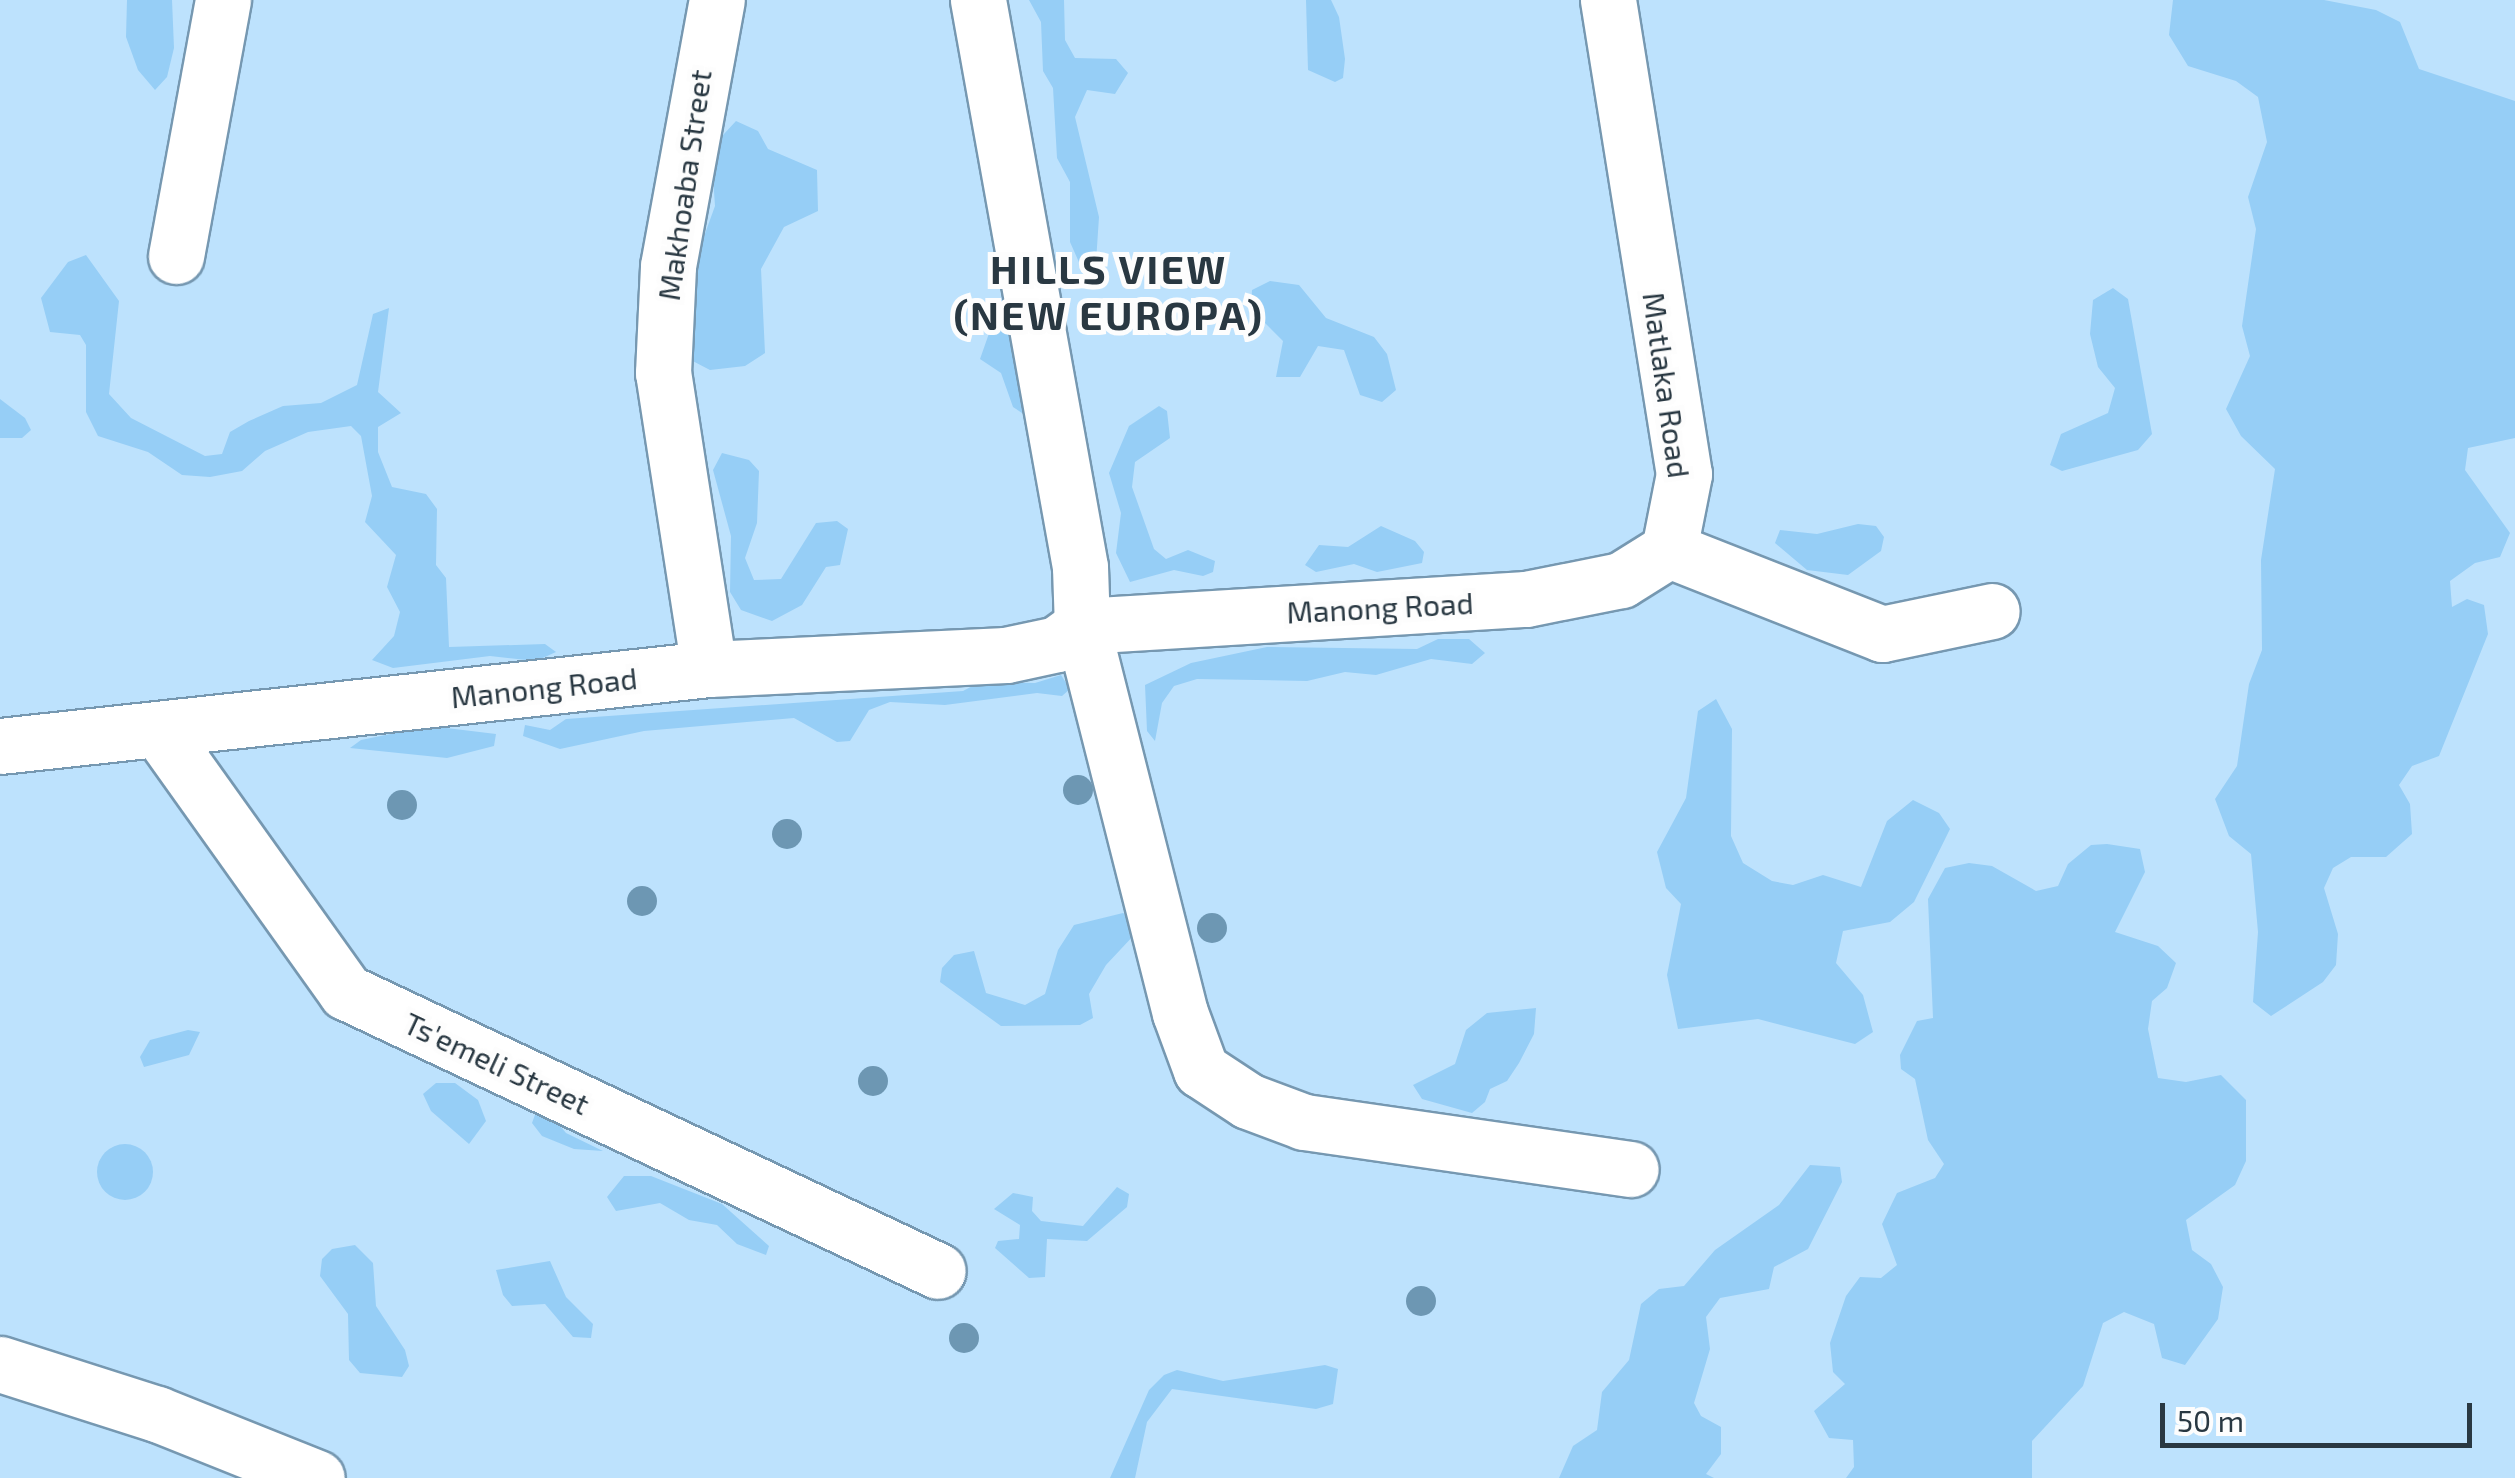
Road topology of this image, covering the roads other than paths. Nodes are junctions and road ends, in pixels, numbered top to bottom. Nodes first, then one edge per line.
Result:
1 (223, 0) edge
2 (717, 0) edge
3 (978, 0) edge
4 (1608, 0) edge
5 (176, 256) dead end
6 (1669, 550) junction
7 (1992, 611) dead end
8 (1082, 626) junction
9 (709, 669) junction
10 (159, 730) junction
11 (0, 746) edge
12 (1631, 1168) dead end
13 (938, 1271) dead end
14 (0, 1364) edge
15 (293, 1474) edge

1 - 5 street
2 - 9 street, Makhoaba Street
3 - 8 street
4 - 6 street, Matlaka Road
6 - 7 street
6 - 8 street, Manong Road
8 - 9 street, Manong Road
8 - 12 street
9 - 10 street, Manong Road
10 - 11 street, Manong Road
10 - 13 street, Ts'emeli Street
14 - 15 street

